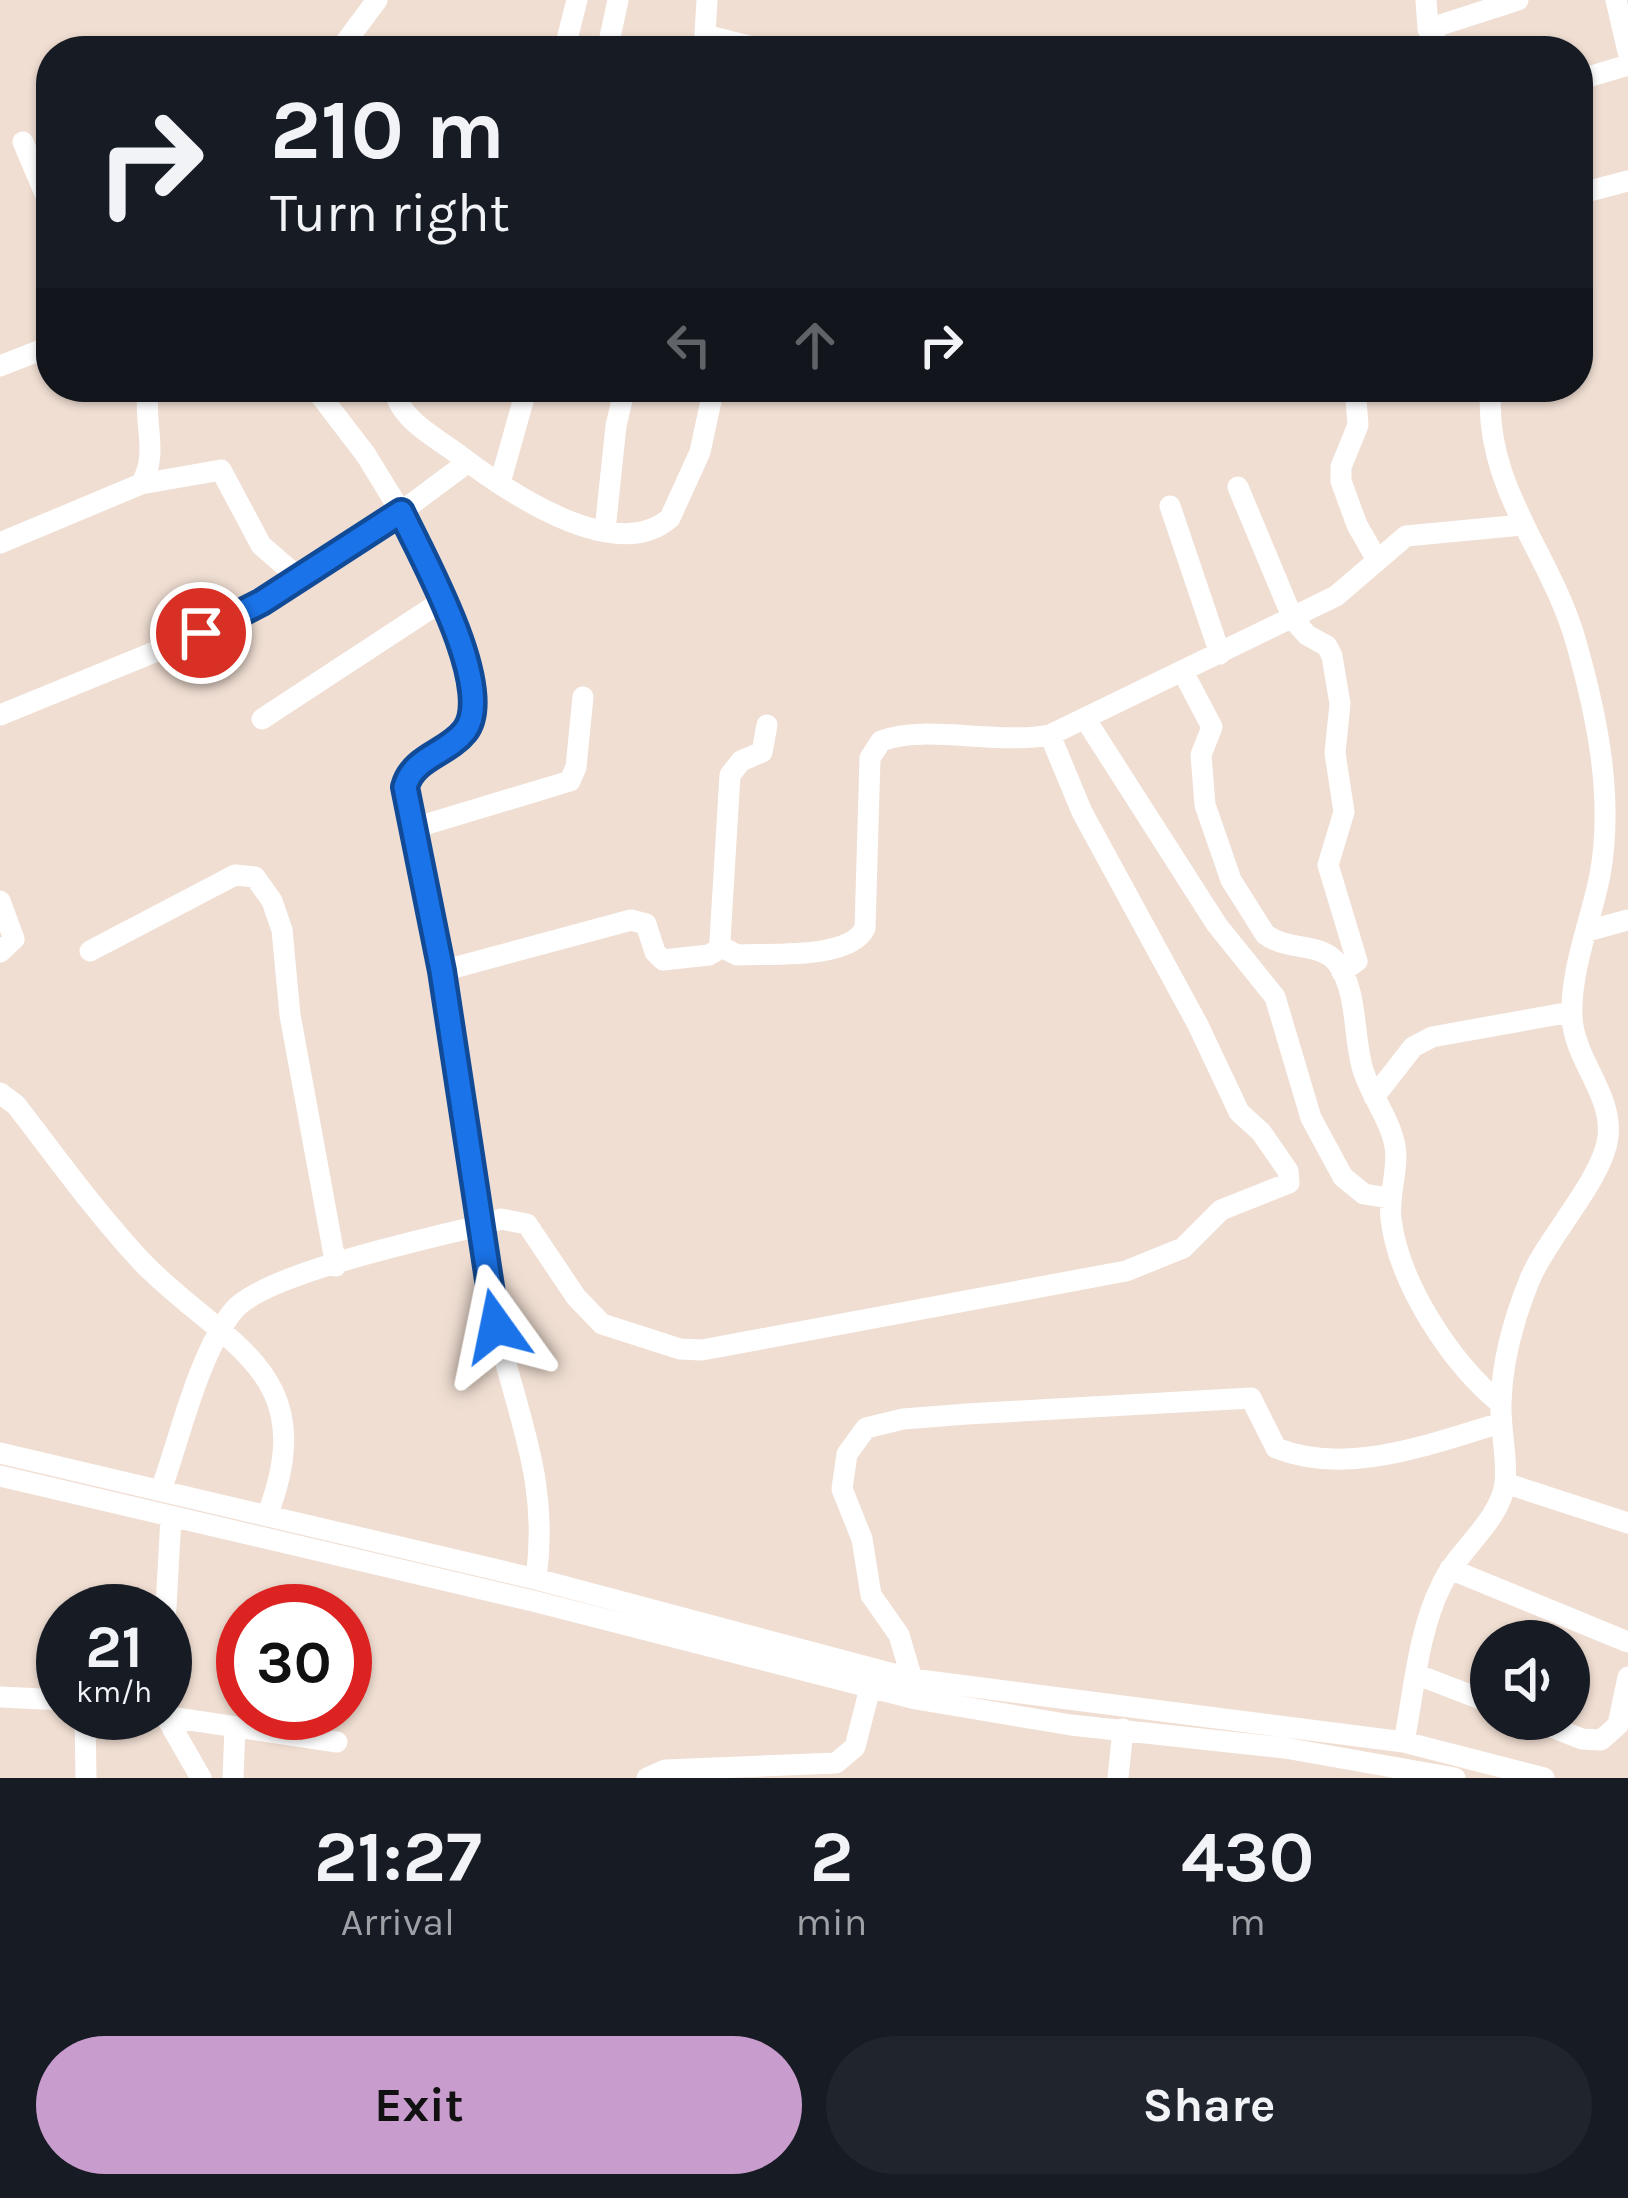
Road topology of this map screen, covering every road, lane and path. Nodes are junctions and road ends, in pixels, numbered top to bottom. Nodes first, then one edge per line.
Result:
1 (377, 0) edge
2 (577, 0) edge
3 (617, 0) edge
4 (707, 0) edge
5 (1426, 0) edge
6 (1518, 0) edge
7 (1616, 0) edge
8 (1428, 29) junction
9 (350, 36) edge
10 (568, 36) edge
11 (610, 36) edge
12 (705, 36) edge
13 (1433, 36) edge
14 (1628, 52) edge
15 (1628, 65) edge
16 (1593, 76) edge
17 (23, 142) dead end
18 (36, 173) edge
19 (1628, 181) edge
20 (1593, 190) edge
21 (36, 352) edge
22 (0, 366) edge
23 (142, 402) edge
24 (324, 402) edge
25 (398, 402) edge
26 (523, 402) edge
27 (622, 402) edge
28 (711, 402) edge
29 (1356, 402) edge
30 (1490, 402) edge
31 (468, 462) junction
32 (141, 484) junction
33 (500, 484) junction
34 (1238, 487) dead end
35 (1170, 506) dead end
36 (401, 512) junction
37 (1522, 525) junction
38 (605, 530) junction
39 (0, 544) edge
40 (1377, 560) junction
41 (300, 578) junction
42 (442, 601) junction
43 (1293, 620) junction
44 (1220, 654) junction
45 (1183, 672) junction
46 (583, 698) dead end
47 (0, 715) edge
48 (262, 719) dead end
49 (1086, 720) junction
50 (766, 725) dead end
51 (1050, 736) junction
52 (1617, 804) edge
53 (415, 828) junction
54 (0, 901) edge
55 (1628, 920) edge
56 (1587, 931) junction
57 (722, 947) junction
58 (90, 951) dead end
59 (0, 952) edge
60 (442, 971) junction
61 (1342, 972) junction
62 (1571, 1012) junction
63 (0, 1093) edge
64 (1374, 1097) junction
65 (1390, 1198) junction
66 (478, 1226) junction
67 (336, 1266) junction
68 (222, 1329) junction
69 (1501, 1414) junction
70 (0, 1454) edge
71 (0, 1476) edge
72 (1505, 1484) junction
73 (160, 1490) junction
74 (267, 1516) junction
75 (171, 1517) junction
76 (1628, 1523) edge
77 (1450, 1569) junction
78 (536, 1579) junction
79 (167, 1584) edge
80 (1628, 1642) edge
81 (1418, 1675) junction
82 (1628, 1677) edge
83 (912, 1679) junction
84 (870, 1688) junction
85 (1470, 1695) edge
86 (0, 1697) edge
87 (36, 1699) edge
88 (1123, 1729) junction
89 (1590, 1739) edge
90 (85, 1740) edge
91 (174, 1740) edge
92 (234, 1740) edge
93 (323, 1740) edge
94 (337, 1742) dead end
95 (1404, 1742) junction
96 (86, 1778) edge
97 (201, 1778) edge
98 (233, 1778) edge
99 (646, 1778) edge
100 (1118, 1778) edge
101 (1455, 1778) edge
102 (1544, 1778) edge

1 - 9 street
2 - 10 street
3 - 11 street
4 - 12 street
5 - 8 street
6 - 8 street
7 - 14 street
8 - 13 street
15 - 16 street
17 - 18 street
19 - 20 street
21 - 22 street
23 - 32 street
24 - 36 street
25 - 31 street
26 - 33 street
27 - 38 street
28 - 38 street
29 - 40 street
30 - 37 street
31 - 33 street
31 - 36 street
32 - 39 street
32 - 41 street
33 - 38 street
34 - 43 street
35 - 44 street
36 - 41 street
36 - 42 street
37 - 40 street
37 - 52 street
40 - 43 street
41 - 47 street
42 - 48 street
42 - 53 street
43 - 44 street
43 - 61 street
44 - 45 street
45 - 49 street
45 - 61 street
46 - 53 street
49 - 51 street
49 - 65 street
50 - 57 street
51 - 57 street
51 - 66 street
52 - 56 street
53 - 60 street
54 - 59 street
55 - 56 street
56 - 62 street
57 - 60 street
58 - 67 street
60 - 66 street
61 - 64 street
62 - 64 street
62 - 69 street
63 - 68 street
64 - 65 street
65 - 69 street
66 - 67 street
66 - 78 street
67 - 68 street
68 - 73 street
68 - 74 street
69 - 72 street
69 - 83 street
70 - 73 street
71 - 75 street
72 - 76 street
72 - 77 street
73 - 74 street
74 - 78 street
75 - 79 street
75 - 84 street
77 - 80 street
77 - 81 street
78 - 83 street
81 - 85 street
81 - 95 street
82 - 89 street
83 - 95 street
84 - 88 street
84 - 99 street
86 - 87 street
88 - 100 street
88 - 101 street
90 - 96 street
91 - 97 street
92 - 98 street
93 - 94 street
95 - 102 street

